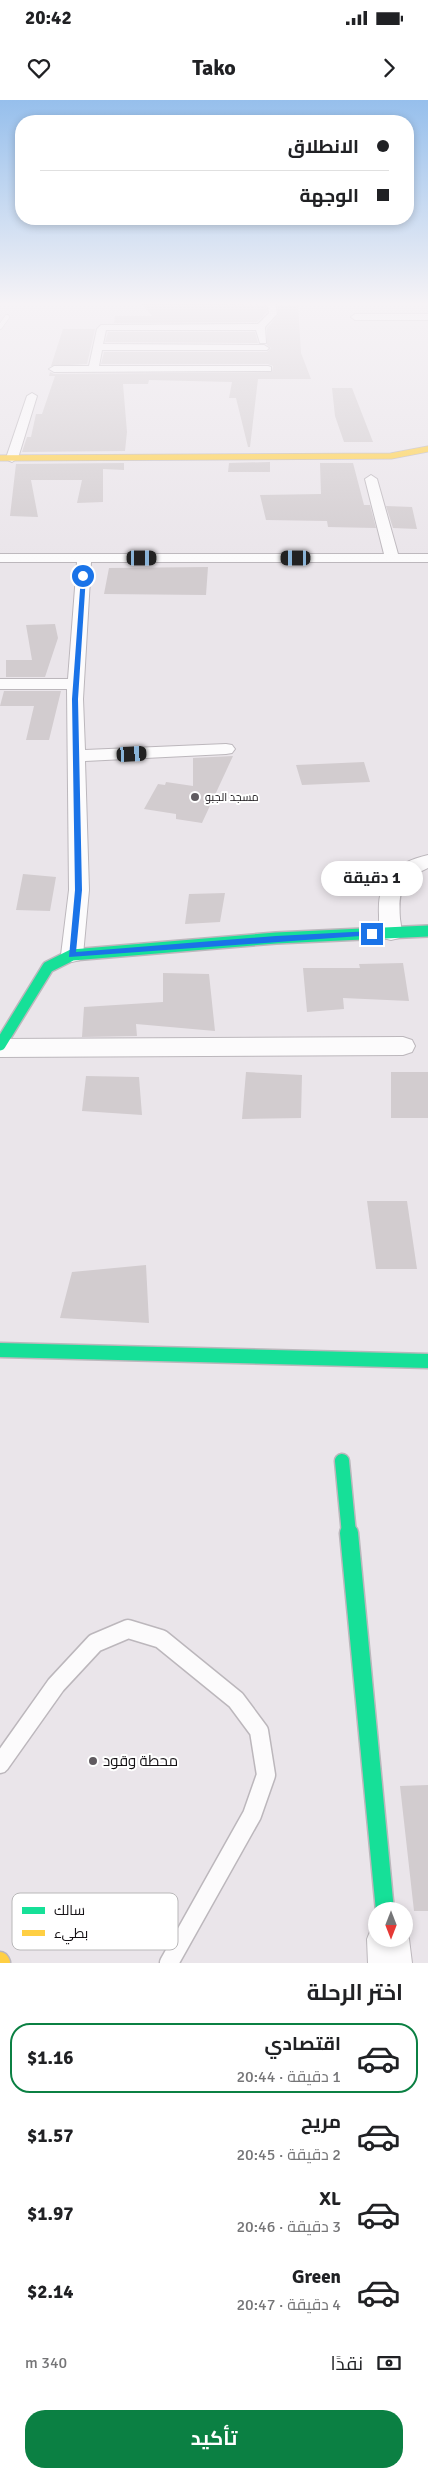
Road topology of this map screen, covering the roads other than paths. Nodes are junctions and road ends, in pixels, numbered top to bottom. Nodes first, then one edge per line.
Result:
1 (32, 396) dead end
2 (428, 449) edge
3 (6, 458) edge
4 (371, 479) dead end
5 (0, 558) edge
6 (84, 558) junction
7 (392, 558) junction
8 (428, 558) edge
9 (0, 684) edge
10 (76, 684) junction
11 (226, 749) dead end
12 (76, 756) junction
13 (428, 860) edge
14 (428, 931) edge
15 (391, 933) junction
16 (72, 955) junction
17 (0, 1046) edge
18 (403, 1046) dead end
19 (0, 1350) edge
20 (428, 1361) edge
21 (342, 1461) dead end
22 (0, 1764) edge
23 (384, 1902) edge
24 (178, 1947) edge
25 (389, 1948) edge
26 (176, 1950) edge
27 (169, 1963) edge
28 (390, 1963) edge

1 - 3 street
2 - 3 street
4 - 7 street
5 - 6 street
6 - 7 street
6 - 10 street
7 - 8 street
9 - 10 street
10 - 12 street
11 - 12 street
12 - 16 street
13 - 15 street
14 - 15 street
15 - 16 street
16 - 17 street
17 - 18 street
19 - 20 street
21 - 23 street
22 - 24 lane
25 - 28 street
26 - 27 lane

